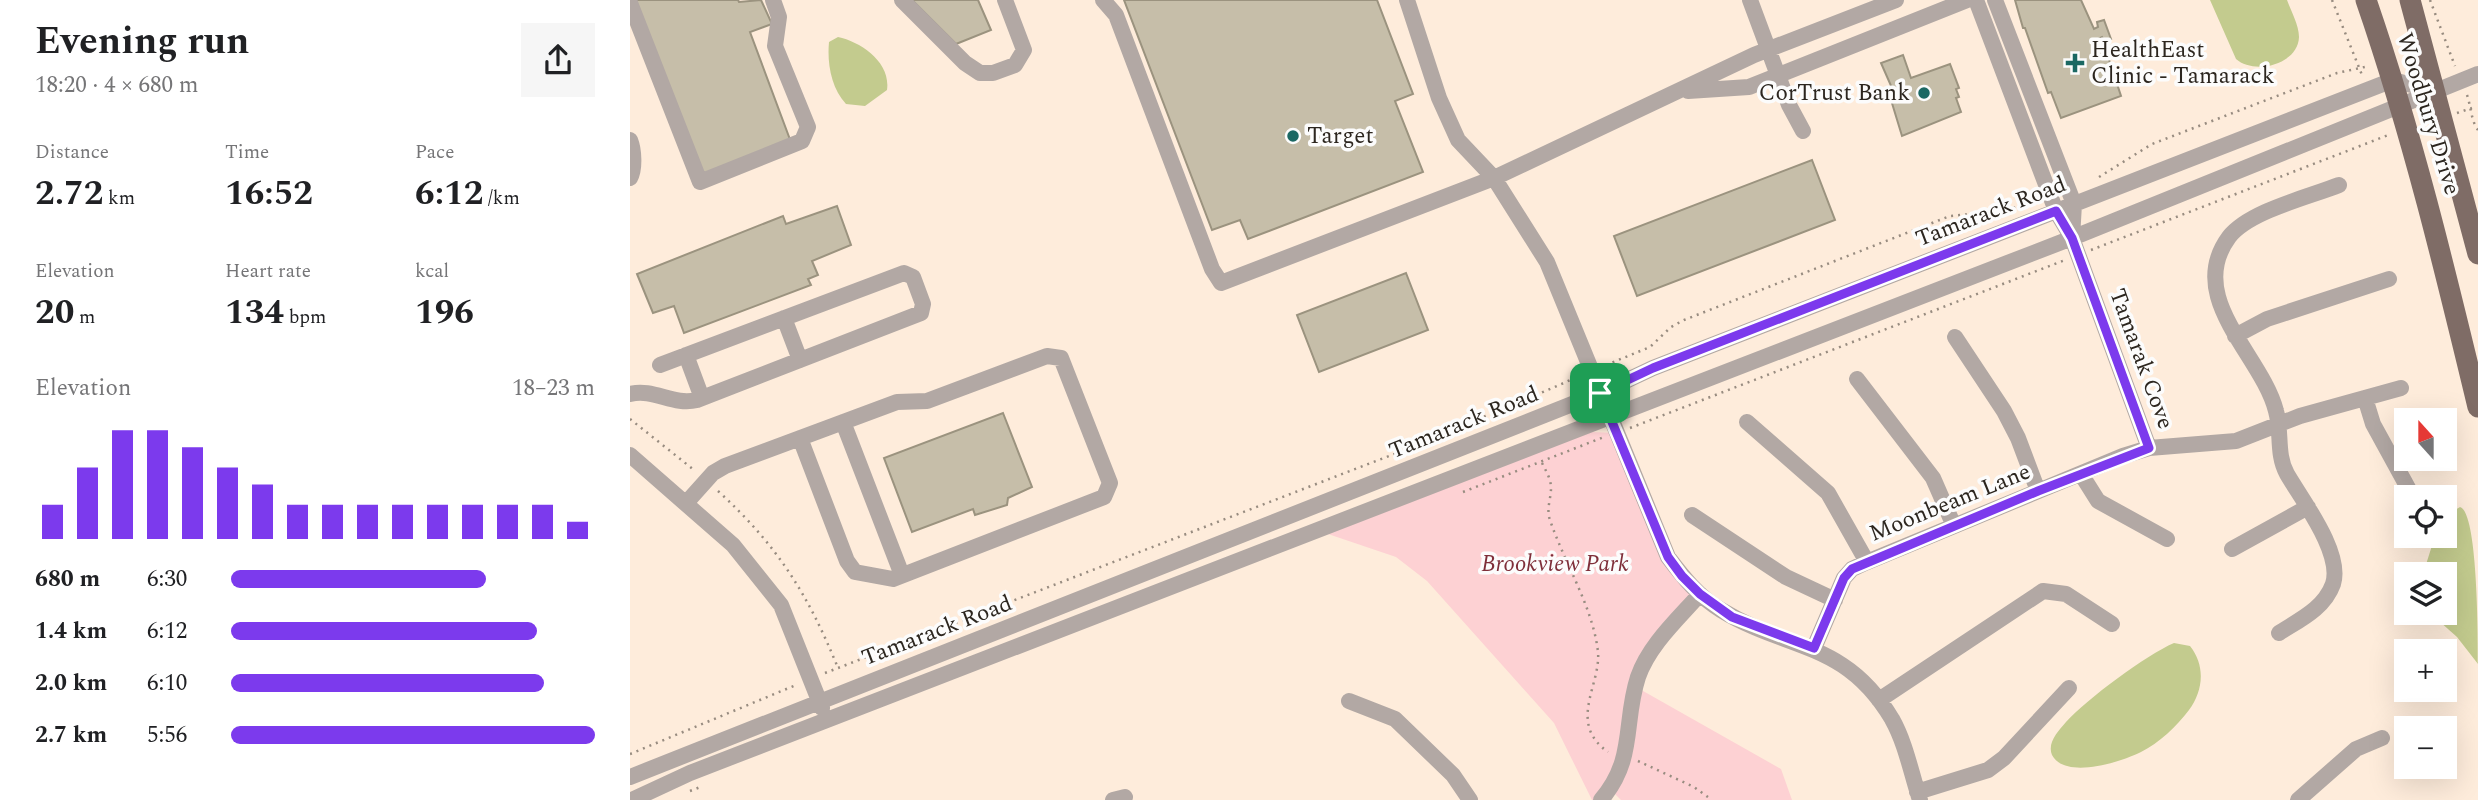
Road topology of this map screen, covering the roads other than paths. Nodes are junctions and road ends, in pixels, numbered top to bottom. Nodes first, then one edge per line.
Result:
1 (773, 0) edge
2 (902, 0) edge
3 (1005, 0) edge
4 (1103, 0) edge
5 (1407, 0) edge
6 (1750, 0) edge
7 (1896, 0) edge
8 (1967, 0) edge
9 (1976, 0) edge
10 (1995, 0) edge
11 (2366, 0) edge
12 (2410, 0) edge
13 (630, 4) edge
14 (1768, 49) junction
15 (2478, 74) edge
16 (1778, 75) junction
17 (2393, 80) junction
18 (2434, 91) junction
19 (1682, 92) junction
20 (2402, 107) junction
21 (1803, 131) dead end
22 (630, 140) edge
23 (630, 178) edge
24 (1494, 178) junction
25 (2339, 185) dead end
26 (2074, 204) junction
27 (2056, 211) junction
28 (2072, 238) junction
29 (2478, 254) edge
30 (2389, 279) dead end
31 (784, 318) junction
32 (2235, 336) junction
33 (1955, 337) dead end
34 (686, 355) junction
35 (800, 360) junction
36 (660, 365) dead end
37 (1857, 379) dead end
38 (2401, 388) dead end
39 (1600, 393) junction
40 (630, 394) edge
41 (702, 398) junction
42 (2365, 398) junction
43 (2478, 407) edge
44 (1609, 416) junction
45 (843, 422) junction
46 (1747, 422) dead end
47 (2278, 427) junction
48 (800, 438) junction
49 (2149, 448) junction
50 (630, 455) edge
51 (2081, 474) junction
52 (2406, 485) edge
53 (2038, 491) junction
54 (687, 502) junction
55 (2308, 506) junction
56 (1692, 515) dead end
57 (1954, 526) junction
58 (2166, 539) dead end
59 (2232, 549) dead end
60 (1867, 562) junction
61 (902, 575) junction
62 (1700, 594) junction
63 (1835, 600) junction
64 (2112, 624) dead end
65 (2279, 633) dead end
66 (1814, 648) junction
67 (2068, 688) dead end
68 (1879, 700) junction
69 (820, 701) junction
70 (1349, 702) dead end
71 (827, 720) junction
72 (2382, 738) dead end
73 (630, 777) edge
74 (1919, 796) edge
75 (632, 800) edge
76 (1470, 800) edge
77 (1601, 800) edge
78 (2298, 800) edge

1 - 13 street
2 - 3 street
4 - 24 street
5 - 24 street
6 - 14 street
7 - 14 street
8 - 16 street
9 - 27 street
10 - 26 street
11 - 17 main road, Woodbury Drive
12 - 18 main road, Woodbury Drive
14 - 16 street
14 - 19 street
15 - 18 street, Tamarack Road
16 - 19 street
16 - 21 street
17 - 18 street
17 - 20 main road, Woodbury Drive
17 - 26 street, Tamarack Road
18 - 20 street, Tamarack Road
18 - 29 main road, Woodbury Drive
19 - 24 street
20 - 28 street, Tamarack Road
20 - 43 main road, Woodbury Drive
22 - 23 street
24 - 39 street
25 - 32 street
26 - 27 street, Tamarack Road
26 - 28 street
27 - 28 street
27 - 39 street, Tamarack Road
28 - 44 street, Tamarack Road
28 - 49 street, Tamarak Cove
30 - 32 street
31 - 34 street
31 - 35 street
31 - 35 street
32 - 47 street
33 - 53 street
34 - 36 street
34 - 41 street
35 - 41 street
37 - 57 street
38 - 42 street, Tamarak Cove
39 - 44 street
39 - 69 street, Tamarack Road
40 - 41 street
42 - 47 street, Tamarak Cove
42 - 52 street
44 - 62 street
44 - 71 street, Tamarack Road
45 - 48 street
45 - 61 street
45 - 61 street
46 - 60 street
47 - 49 street, Tamarak Cove
47 - 55 street
48 - 54 street
48 - 61 street
49 - 51 street, Moonbeam Lane
50 - 54 street
51 - 53 street, Moonbeam Lane
51 - 58 street
53 - 57 street, Moonbeam Lane
54 - 69 street
55 - 59 street
55 - 65 street
56 - 63 street
57 - 60 street, Moonbeam Lane
60 - 63 street, Moonbeam Lane
62 - 66 street
62 - 77 street
63 - 66 street, Moonbeam Lane
64 - 68 street
66 - 68 street
67 - 74 street
68 - 74 street
69 - 71 street
69 - 73 street, Tamarack Road
70 - 76 street
71 - 75 street, Tamarack Road
72 - 78 street

